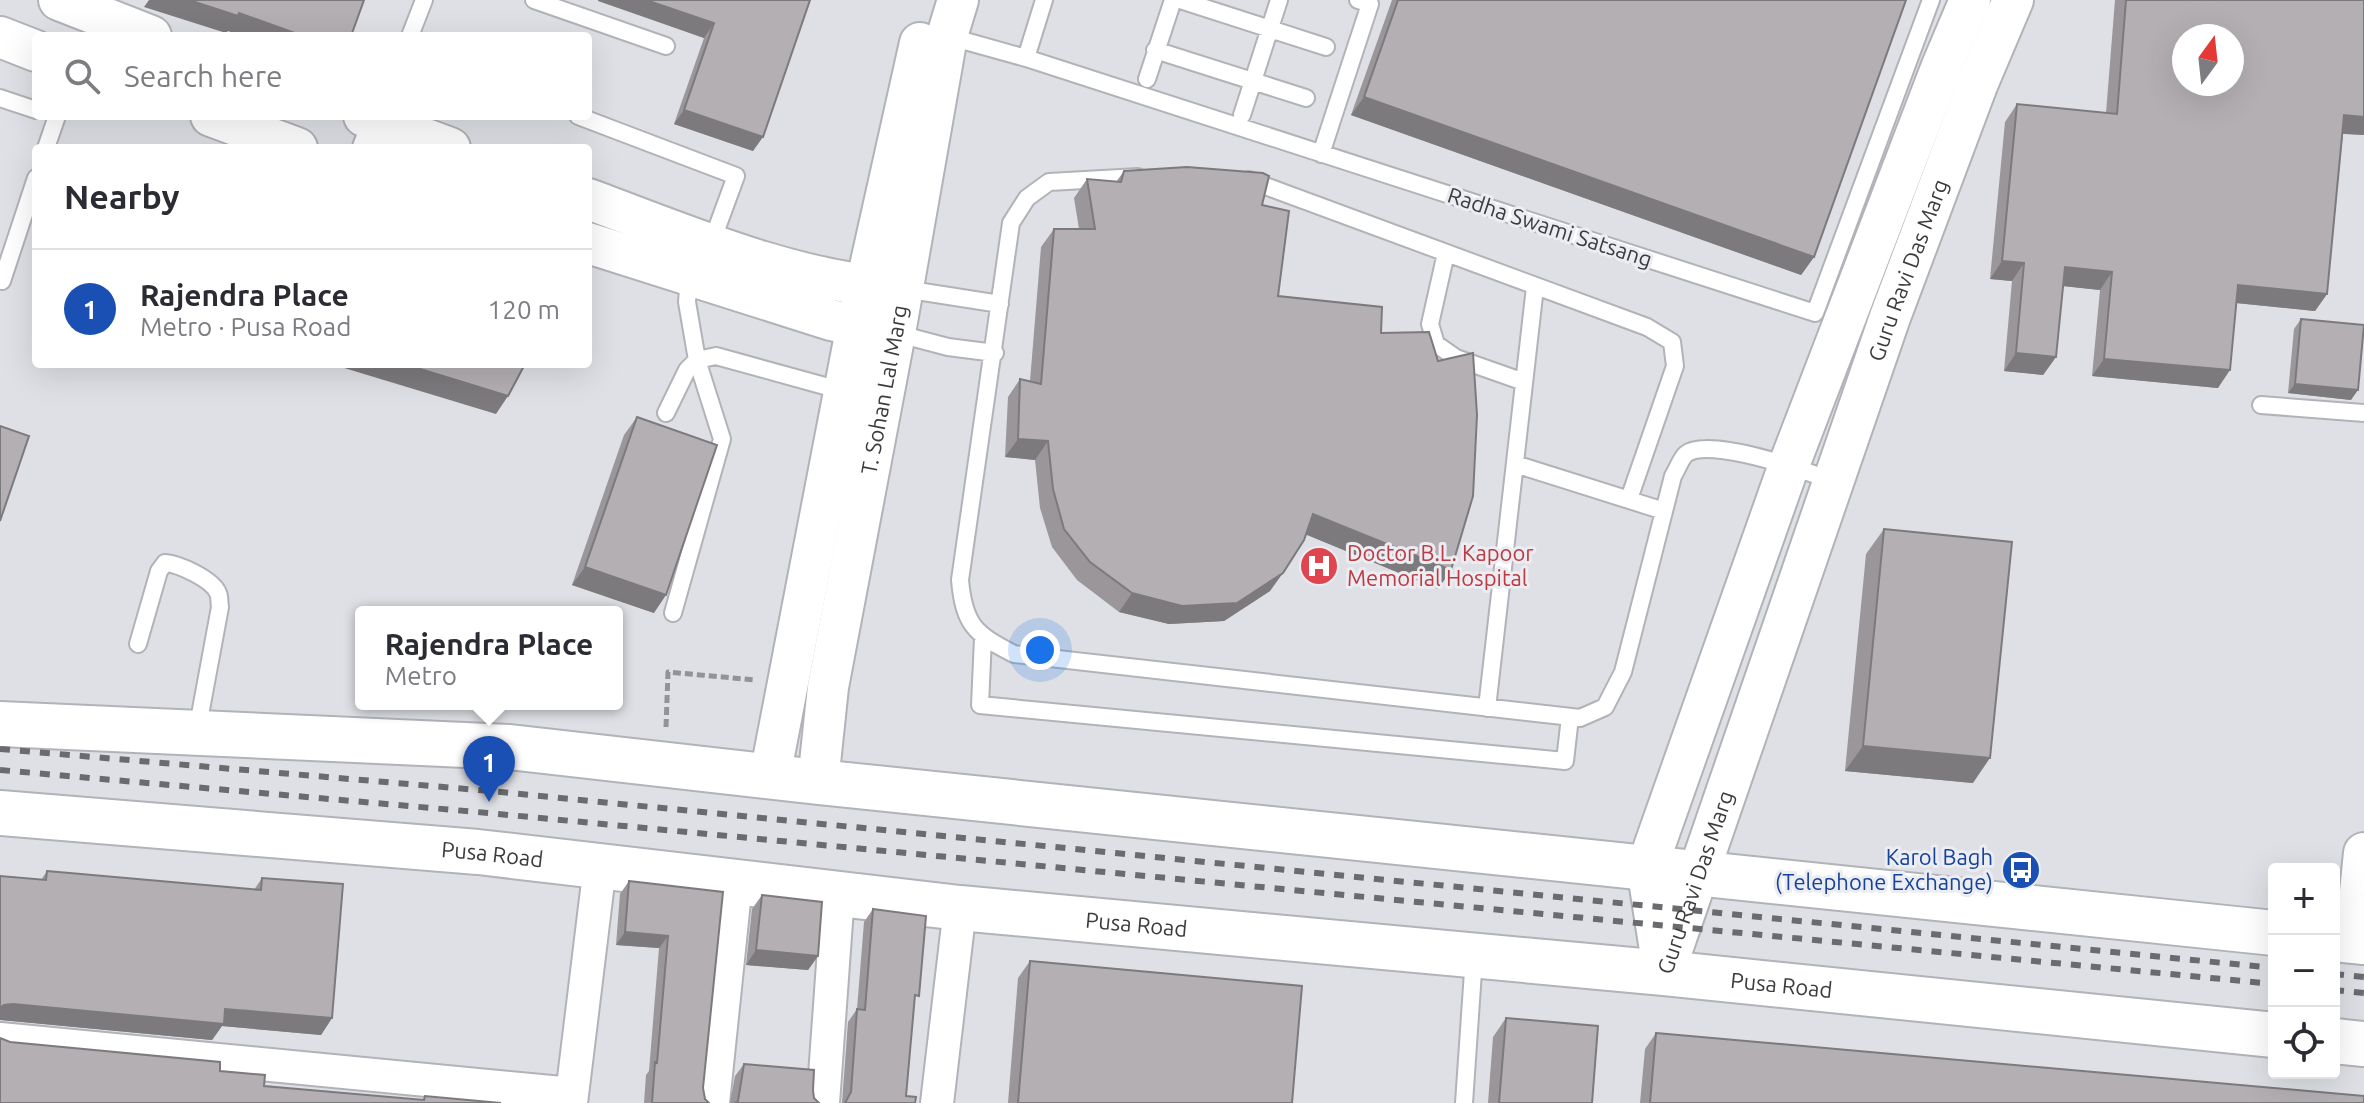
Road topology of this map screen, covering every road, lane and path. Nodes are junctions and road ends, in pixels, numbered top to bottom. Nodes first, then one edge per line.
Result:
1 (59, 0) edge
2 (424, 0) edge
3 (534, 0) edge
4 (930, 0) edge
5 (1044, 0) edge
6 (1173, 0) edge
7 (1180, 0) edge
8 (1279, 0) edge
9 (1931, 0) edge
10 (1970, 0) edge
11 (2013, 0) edge
12 (1366, 1) edge
13 (952, 18) edge
14 (1270, 28) junction
15 (141, 32) edge
16 (412, 32) edge
17 (0, 37) edge
18 (666, 46) dead end
19 (1326, 47) dead end
20 (32, 49) edge
21 (1155, 50) junction
22 (1026, 58) junction
23 (1147, 79) dead end
24 (1253, 80) junction
25 (0, 98) edge
26 (1306, 98) dead end
27 (32, 109) edge
28 (1242, 115) dead end
29 (55, 120) edge
30 (222, 120) edge
31 (589, 120) edge
32 (373, 125) edge
33 (47, 144) edge
34 (286, 144) edge
35 (437, 144) edge
36 (1321, 154) junction
37 (1155, 176) edge
38 (1227, 177) edge
39 (32, 190) edge
40 (592, 201) edge
41 (592, 244) edge
42 (1446, 253) junction
43 (700, 260) junction
44 (2, 281) dead end
45 (884, 287) junction
46 (1535, 287) junction
47 (1000, 304) junction
48 (1860, 307) junction
49 (876, 329) junction
50 (995, 353) junction
51 (697, 360) junction
52 (1524, 382) junction
53 (845, 391) junction
54 (2261, 405) dead end
55 (666, 413) dead end
56 (2364, 413) edge
57 (1515, 464) junction
58 (1789, 465) junction
59 (1833, 481) junction
60 (1629, 499) junction
61 (1664, 511) junction
62 (673, 613) edge
63 (983, 638) junction
64 (138, 644) dead end
65 (788, 683) junction
66 (1487, 708) junction
67 (1570, 717) junction
68 (0, 724) edge
69 (197, 733) junction
70 (664, 764) junction
71 (770, 776) junction
72 (818, 782) junction
73 (0, 813) edge
74 (1714, 826) junction
75 (2364, 853) edge
76 (600, 866) junction
77 (1647, 867) junction
78 (1698, 872) junction
79 (1750, 878) junction
80 (736, 882) junction
81 (838, 894) junction
82 (960, 908) junction
83 (2268, 932) edge
84 (2351, 941) edge
85 (1475, 956) junction
86 (1664, 973) junction
87 (2268, 1034) edge
88 (0, 1039) edge
89 (2340, 1042) edge
90 (2364, 1044) edge
91 (571, 1098) edge
92 (713, 1103) edge
93 (823, 1103) edge
94 (937, 1103) edge
95 (1464, 1103) edge

1 - 15 street
2 - 16 lane
3 - 18 lane
4 - 45 street, T. Sohan Lal Marg
5 - 22 lane
6 - 21 lane
7 - 14 lane
8 - 14 lane
9 - 48 lane
10 - 48 street, Guru Ravi Das Marg
11 - 48 street, Guru Ravi Das Marg
12 - 36 lane
13 - 22 lane, Radha Swami Satsang
13 - 45 street, T. Sohan Lal Marg
14 - 19 lane
14 - 24 lane
17 - 20 street
21 - 23 lane
21 - 24 lane
22 - 36 lane, Radha Swami Satsang
24 - 26 lane
24 - 28 lane
25 - 27 lane
29 - 33 lane
30 - 34 street
31 - 43 lane
32 - 35 street
36 - 48 lane, Radha Swami Satsang
37 - 47 lane
38 - 42 lane
39 - 44 lane
40 - 43 street
41 - 43 street
42 - 46 lane
42 - 52 lane
43 - 45 street
43 - 49 street
43 - 51 lane
45 - 47 lane
45 - 49 street, T. Sohan Lal Marg
46 - 52 lane
46 - 60 lane
47 - 50 lane
48 - 58 street, Guru Ravi Das Marg
48 - 59 street, Guru Ravi Das Marg
49 - 50 lane
49 - 53 street, T. Sohan Lal Marg
49 - 72 street, T. Sohan Lal Marg
50 - 63 lane
51 - 53 lane
51 - 55 lane
51 - 62 lane
52 - 57 lane
53 - 65 street, T. Sohan Lal Marg
54 - 56 lane
57 - 60 lane
57 - 66 lane
58 - 59 lane
58 - 61 lane
58 - 77 street, Guru Ravi Das Marg
59 - 74 street, Guru Ravi Das Marg
60 - 61 lane
61 - 67 lane
63 - 66 lane
63 - 67 lane
64 - 69 lane
65 - 70 path
65 - 71 street, T. Sohan Lal Marg
66 - 67 lane
68 - 69 main road
69 - 70 main road
70 - 71 main road
71 - 72 main road
72 - 77 main road
73 - 76 main road, Pusa Road
74 - 78 street, Guru Ravi Das Marg
74 - 79 street
75 - 84 street
76 - 80 main road, Pusa Road
76 - 91 street
77 - 78 main road
77 - 86 street, Guru Ravi Das Marg
78 - 79 main road
78 - 86 street, Guru Ravi Das Marg
79 - 83 main road
80 - 81 main road, Pusa Road
80 - 92 street
81 - 82 main road, Pusa Road
81 - 93 street
82 - 85 main road, Pusa Road
82 - 94 street
85 - 86 main road, Pusa Road
85 - 95 lane
86 - 87 main road, Pusa Road
88 - 91 street
89 - 90 main road

